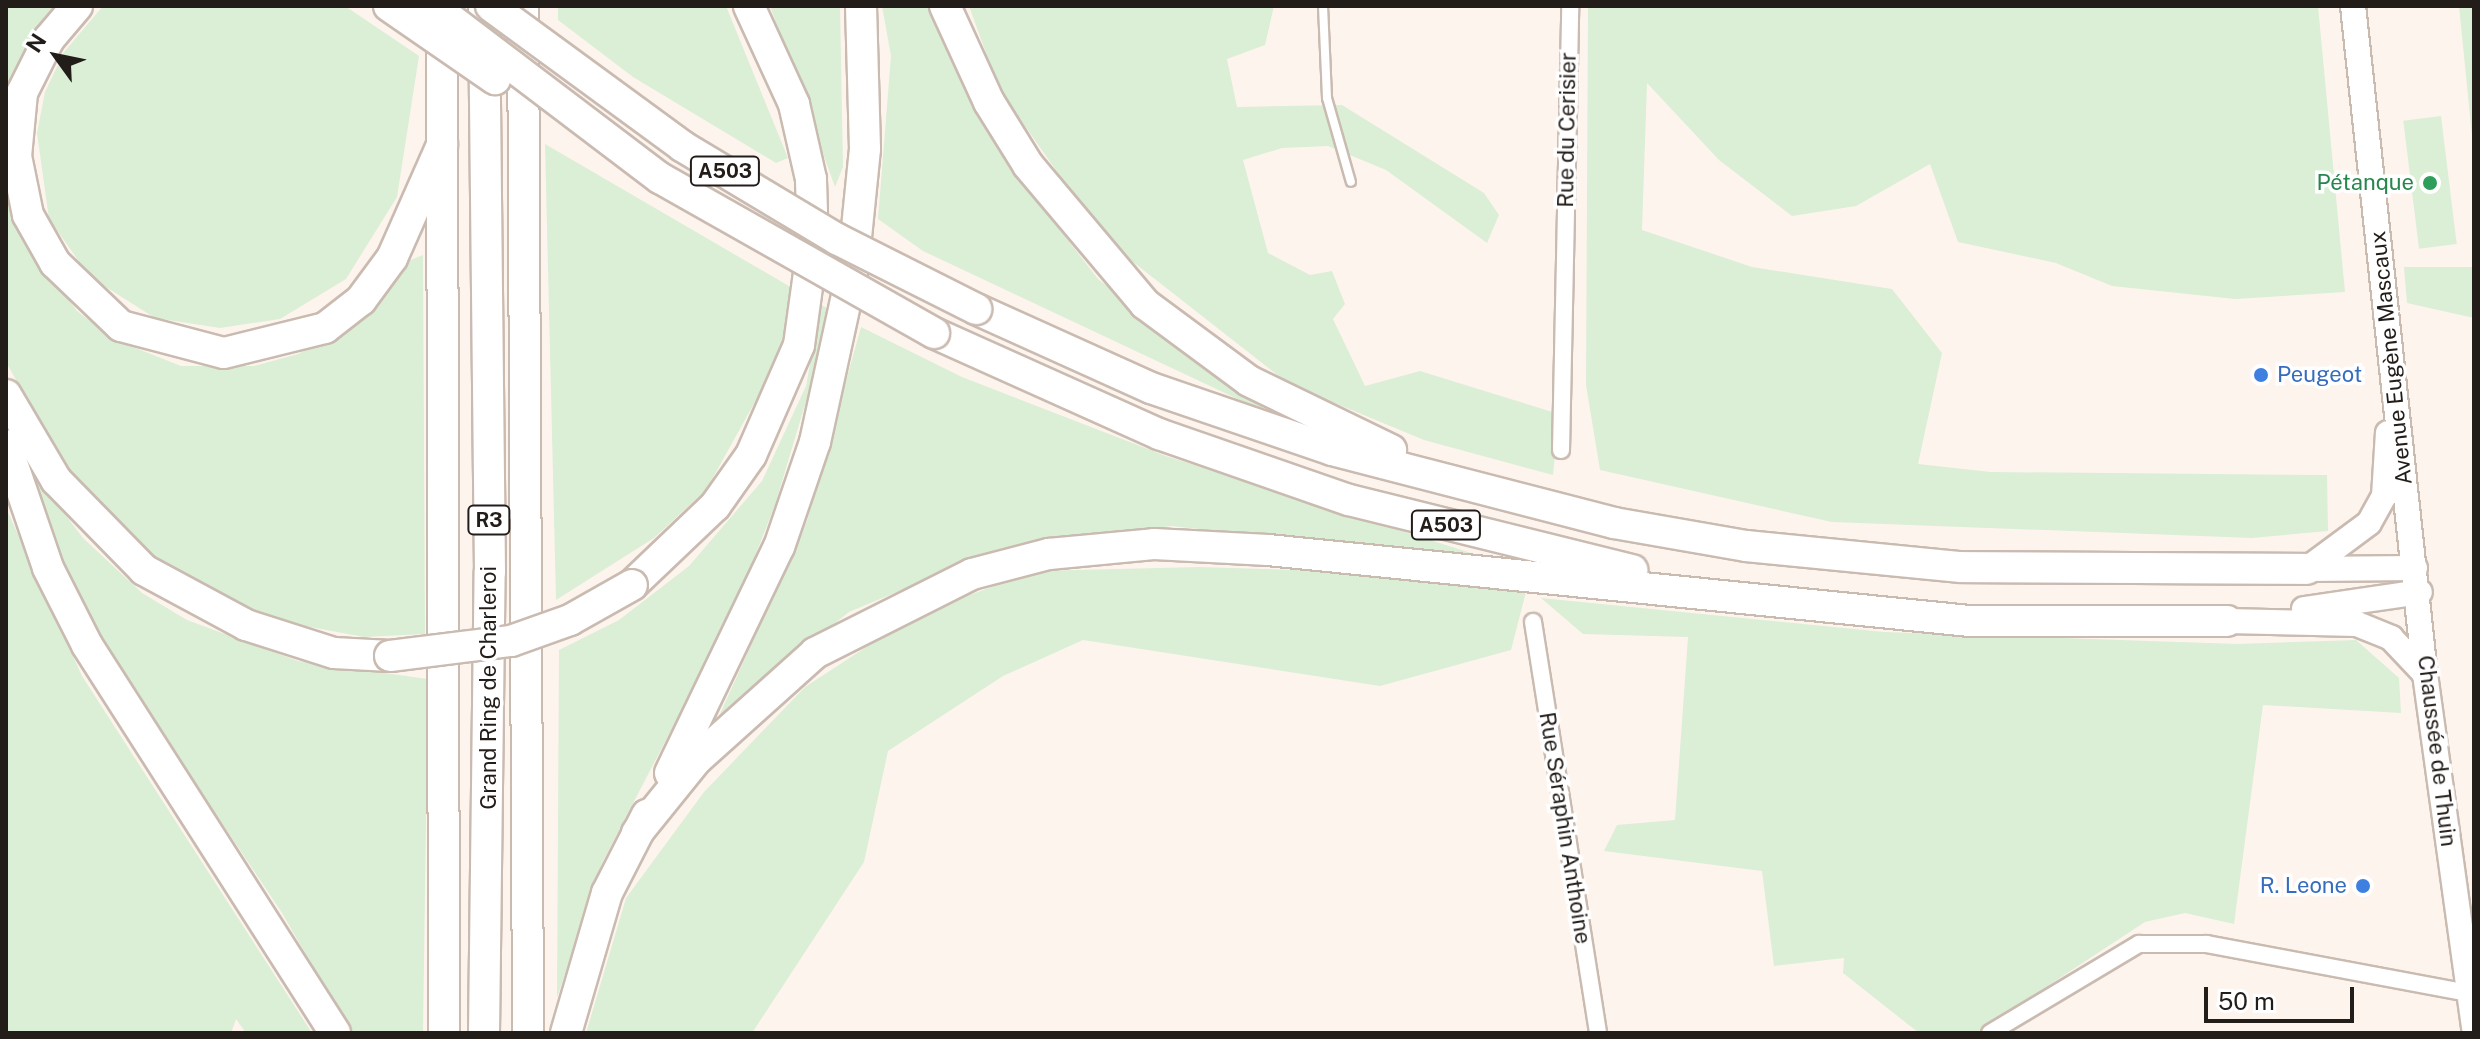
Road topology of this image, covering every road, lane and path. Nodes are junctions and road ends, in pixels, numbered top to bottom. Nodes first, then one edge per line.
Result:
1 (77, 6) edge
2 (389, 6) edge
3 (433, 6) edge
4 (442, 6) edge
5 (484, 6) edge
6 (491, 6) edge
7 (523, 6) edge
8 (749, 6) edge
9 (861, 6) edge
10 (945, 6) edge
11 (1323, 6) edge
12 (1570, 6) edge
13 (2353, 6) edge
14 (548, 98) junction
15 (445, 140) junction
16 (1351, 182) dead end
17 (2392, 371) junction
18 (6, 395) edge
19 (6, 445) edge
20 (1561, 450) dead end
21 (1425, 475) junction
22 (2415, 568) junction
23 (2307, 569) junction
24 (2420, 592) junction
25 (1739, 596) junction
26 (2227, 621) junction
27 (1533, 622) dead end
28 (2425, 674) junction
29 (637, 833) junction
30 (2470, 993) junction
31 (2474, 1029) edge
32 (335, 1033) edge
33 (444, 1033) edge
34 (484, 1033) edge
35 (528, 1033) edge
36 (566, 1033) edge
37 (1598, 1033) edge
38 (1990, 1033) edge

1 - 15 highway
2 - 14 highway, bridge
3 - 14 highway, A503, bridge
4 - 15 highway
5 - 34 highway, Grand Ring de Charleroi / R3
6 - 21 highway, A503, bridge
7 - 35 highway, Grand Ring de Charleroi / R3
8 - 18 highway, bridge
9 - 29 highway
10 - 21 highway
11 - 16 lane
12 - 20 street, Rue du Cerisier
13 - 17 main road, Avenue Eugène Mascaux
14 - 25 highway, A503, bridge
15 - 33 highway
17 - 22 main road, Avenue Eugène Mascaux
17 - 23 main road
19 - 32 highway
21 - 23 highway, A503
22 - 23 main road, A503
22 - 24 main road, Chaussée de Thuin
24 - 26 main road, A503
24 - 28 main road, Chaussée de Thuin
25 - 26 highway, A503
25 - 29 highway
26 - 28 main road
27 - 37 street, Rue Séraphin Anthoine
28 - 30 main road, Chaussée de Thuin
29 - 36 highway
30 - 31 main road, Chaussée de Thuin
30 - 38 street

